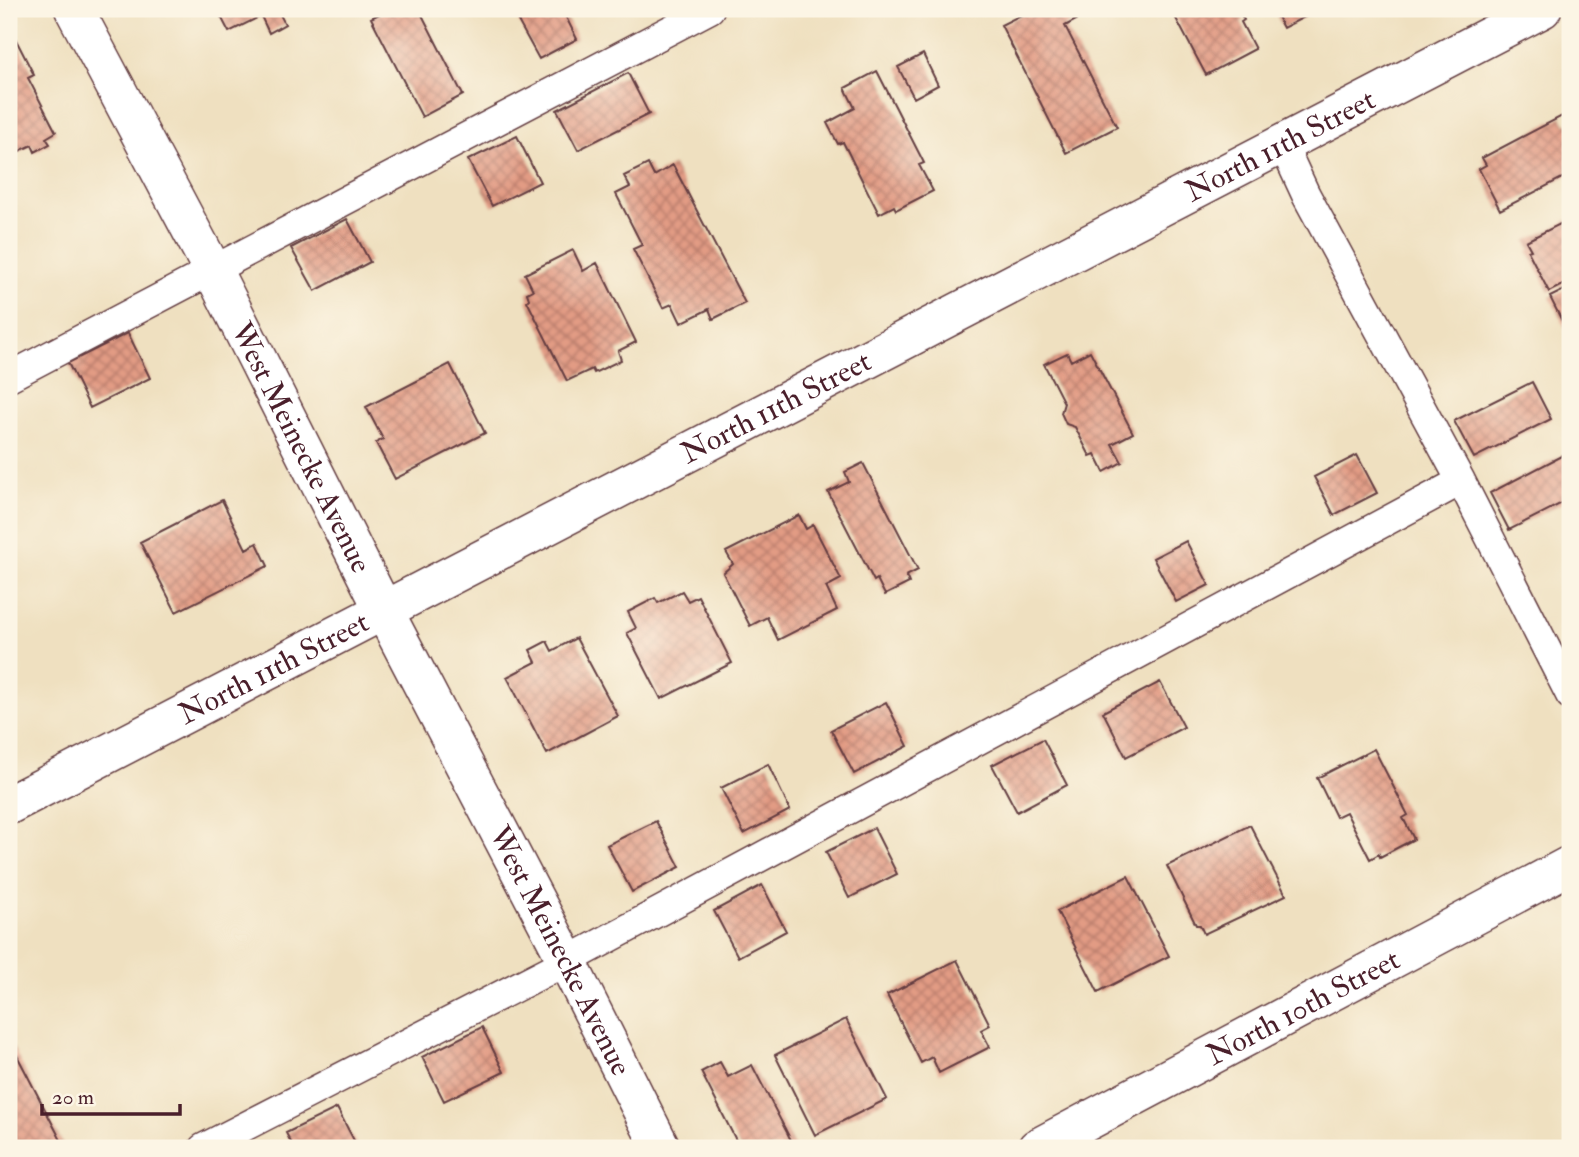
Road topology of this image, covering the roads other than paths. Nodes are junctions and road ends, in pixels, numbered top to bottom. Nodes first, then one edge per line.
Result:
1 (74, 9) edge
2 (710, 9) edge
3 (1542, 9) edge
4 (1282, 143) junction
5 (213, 271) junction
6 (9, 377) edge
7 (1461, 481) junction
8 (384, 611) junction
9 (1570, 695) edge
10 (9, 805) edge
11 (1570, 865) edge
12 (567, 961) junction
13 (203, 1148) edge
14 (661, 1148) edge
15 (1037, 1148) edge

1 - 5 street, West Meinecke Avenue
2 - 5 lane
3 - 4 street, North 11th Street
4 - 7 lane
4 - 8 street, North 11th Street
5 - 6 lane
5 - 8 street, West Meinecke Avenue
7 - 9 lane
7 - 12 lane
8 - 10 street, North 11th Street
8 - 12 street, West Meinecke Avenue
11 - 15 street, North 10th Street
12 - 13 lane
12 - 14 street, West Meinecke Avenue

